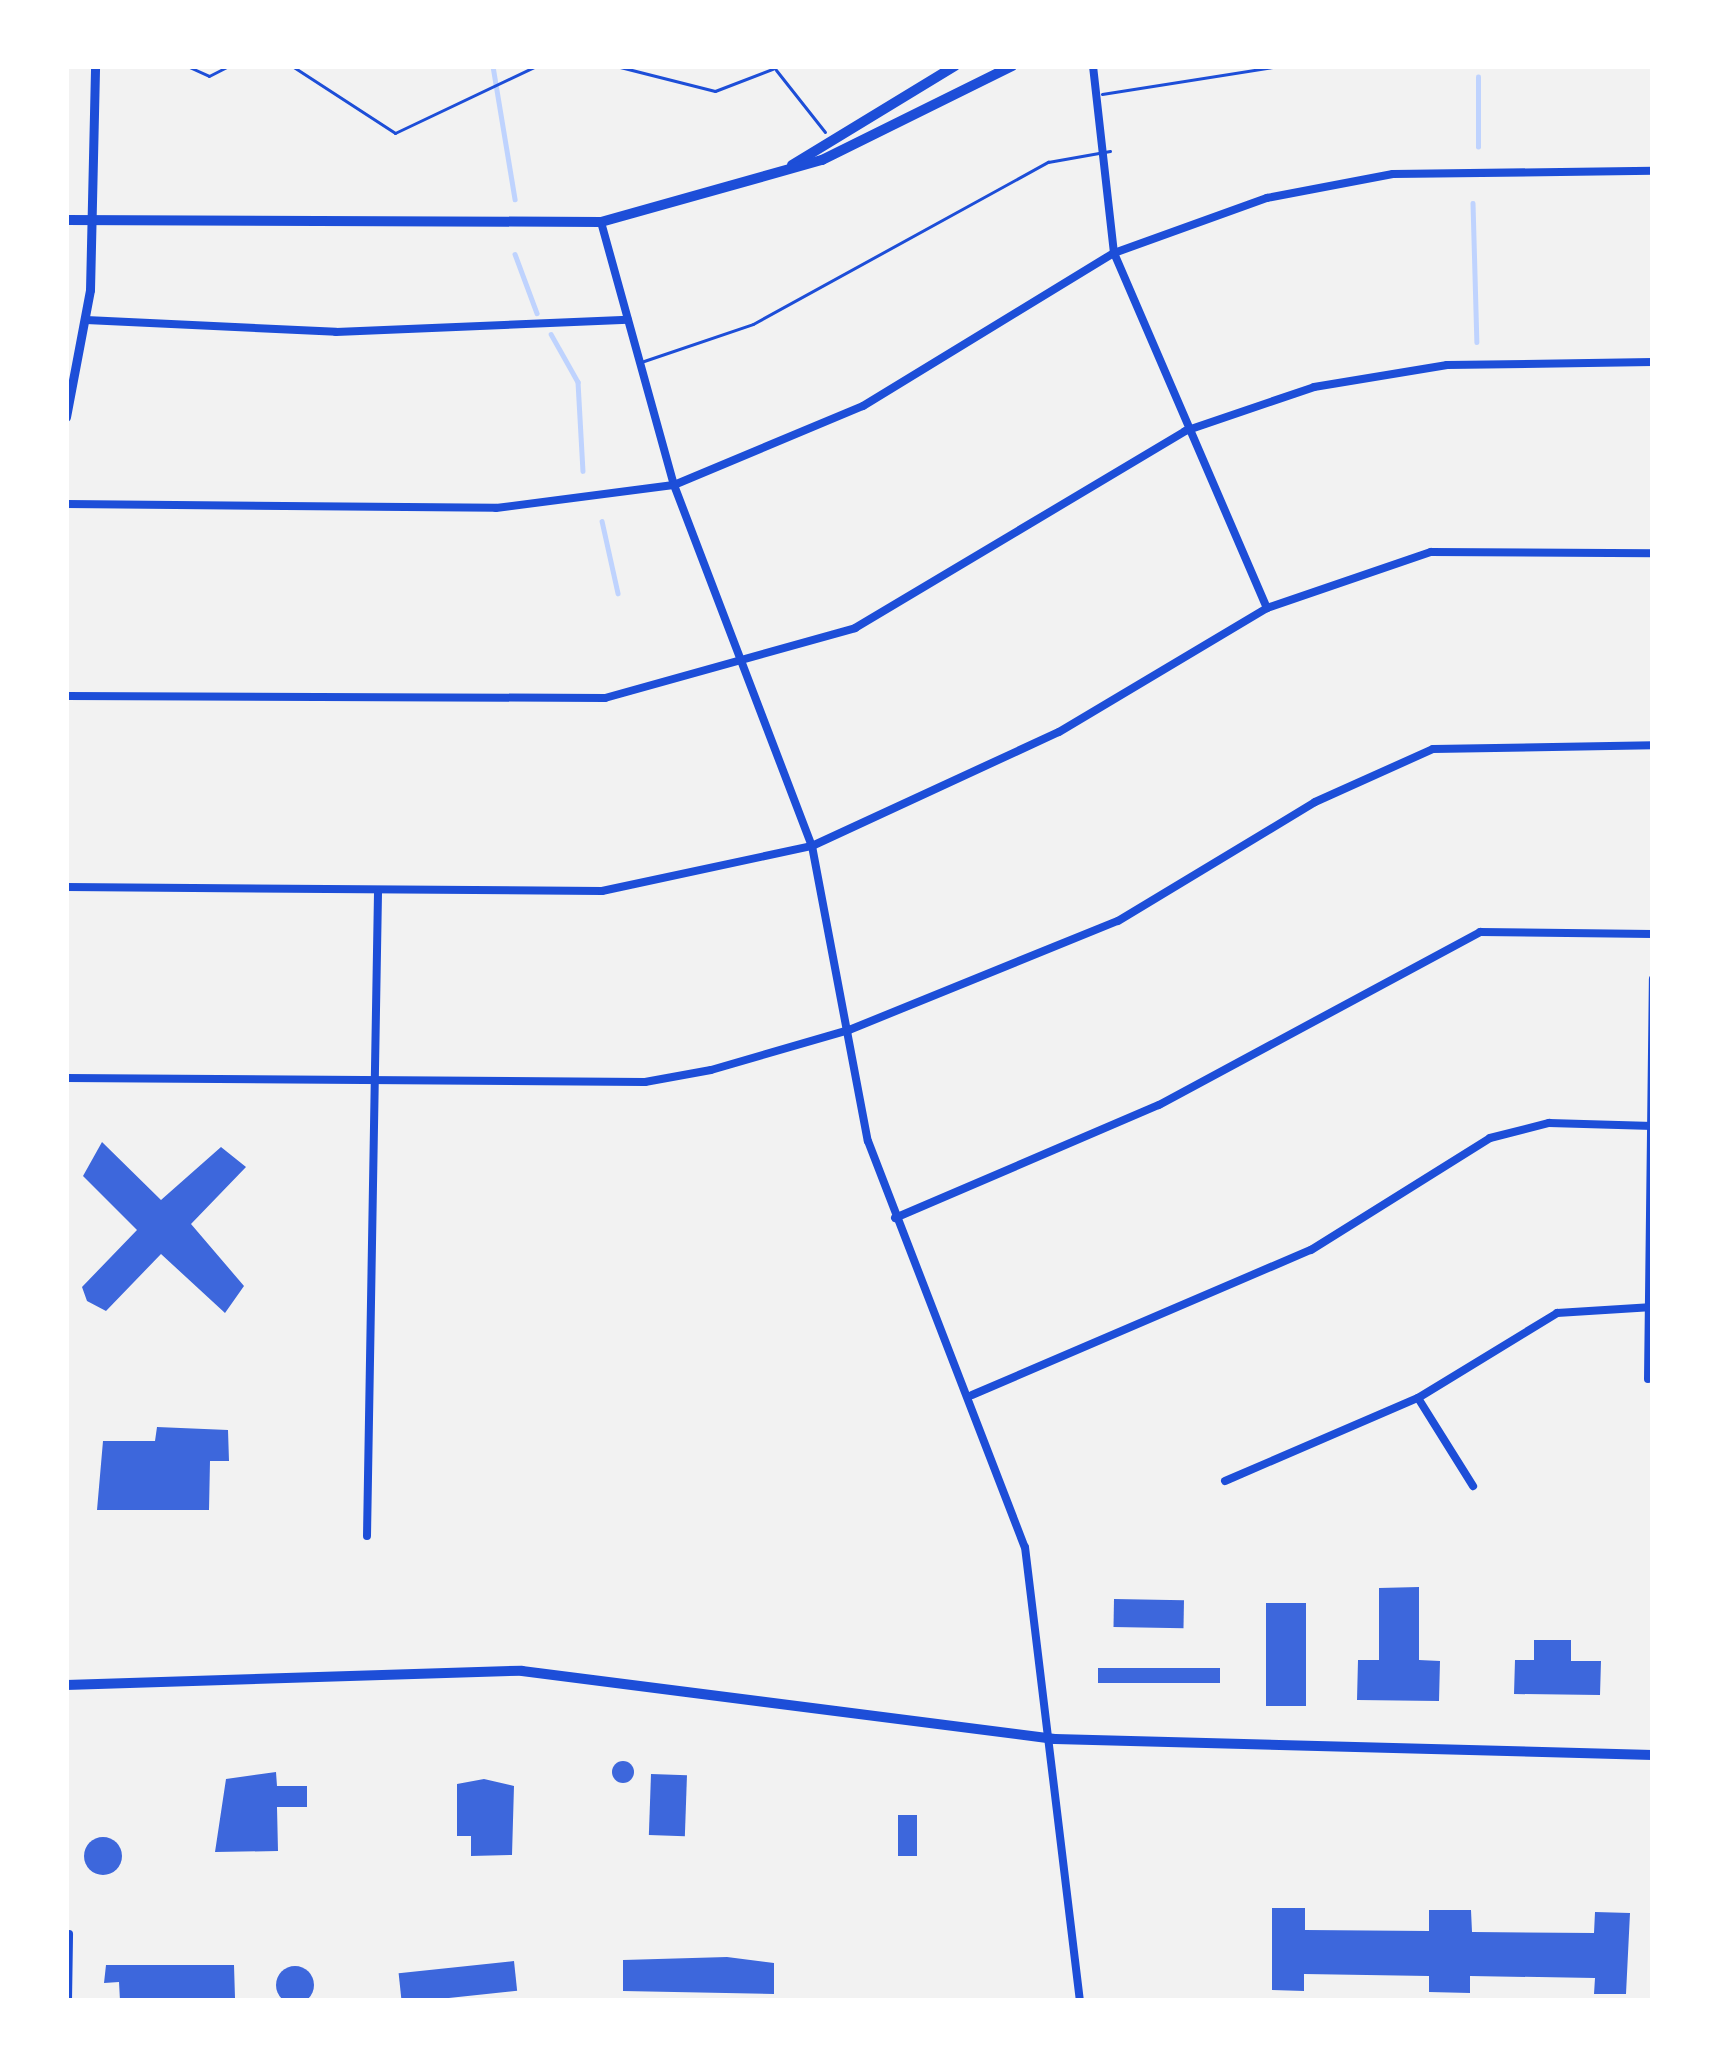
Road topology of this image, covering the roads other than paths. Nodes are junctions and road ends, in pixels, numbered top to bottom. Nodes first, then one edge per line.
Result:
1 (95, 66) edge
2 (1012, 66) edge
3 (1093, 66) edge
4 (1279, 66) edge
5 (952, 67) edge
6 (965, 90) junction
7 (1102, 94) junction
8 (1110, 151) junction
9 (789, 167) junction
10 (1653, 171) edge
11 (66, 220) edge
12 (94, 220) junction
13 (601, 222) junction
14 (1114, 253) junction
15 (86, 320) junction
16 (628, 320) junction
17 (640, 362) junction
18 (1653, 362) edge
19 (66, 417) edge
20 (1185, 431) junction
21 (674, 485) junction
22 (66, 504) edge
23 (1653, 553) edge
24 (1267, 608) junction
25 (743, 662) junction
26 (66, 696) edge
27 (1653, 745) edge
28 (812, 846) junction
29 (66, 886) edge
30 (378, 893) junction
31 (1653, 934) edge
32 (1653, 979) edge
33 (849, 1030) junction
34 (66, 1078) edge
35 (376, 1084) junction
36 (1651, 1126) edge
37 (895, 1218) junction
38 (1650, 1307) edge
39 (1648, 1378) dead end
40 (972, 1395) junction
41 (1418, 1398) junction
42 (1225, 1480) dead end
43 (1473, 1486) dead end
44 (367, 1536) dead end
45 (66, 1685) edge
46 (1055, 1739) junction
47 (1653, 1755) edge
48 (69, 1934) edge
49 (68, 2001) edge
50 (1081, 2001) edge

1 - 12 street
2 - 6 main road
3 - 7 street
4 - 7 lane
5 - 6 street
5 - 9 main road
6 - 9 main road
7 - 8 street
8 - 14 street
8 - 17 lane
9 - 13 main road
10 - 14 street
11 - 12 main road
12 - 13 main road
12 - 15 street
13 - 16 street
14 - 20 street
14 - 21 street
15 - 16 street
15 - 19 street
16 - 17 street
17 - 21 street
18 - 20 street
20 - 24 street
20 - 25 street
21 - 22 street
21 - 25 street
23 - 24 street
24 - 28 street
25 - 26 street
25 - 28 street
27 - 33 street
28 - 30 street
28 - 33 street
29 - 30 street
30 - 35 street
31 - 37 street
32 - 36 street
33 - 35 street
33 - 37 street
34 - 35 street
35 - 44 street
36 - 38 street
36 - 40 street
37 - 40 street
38 - 39 street
38 - 41 street
40 - 46 street
41 - 42 street
41 - 43 street
45 - 46 main road
46 - 47 main road
46 - 50 street
48 - 49 street

